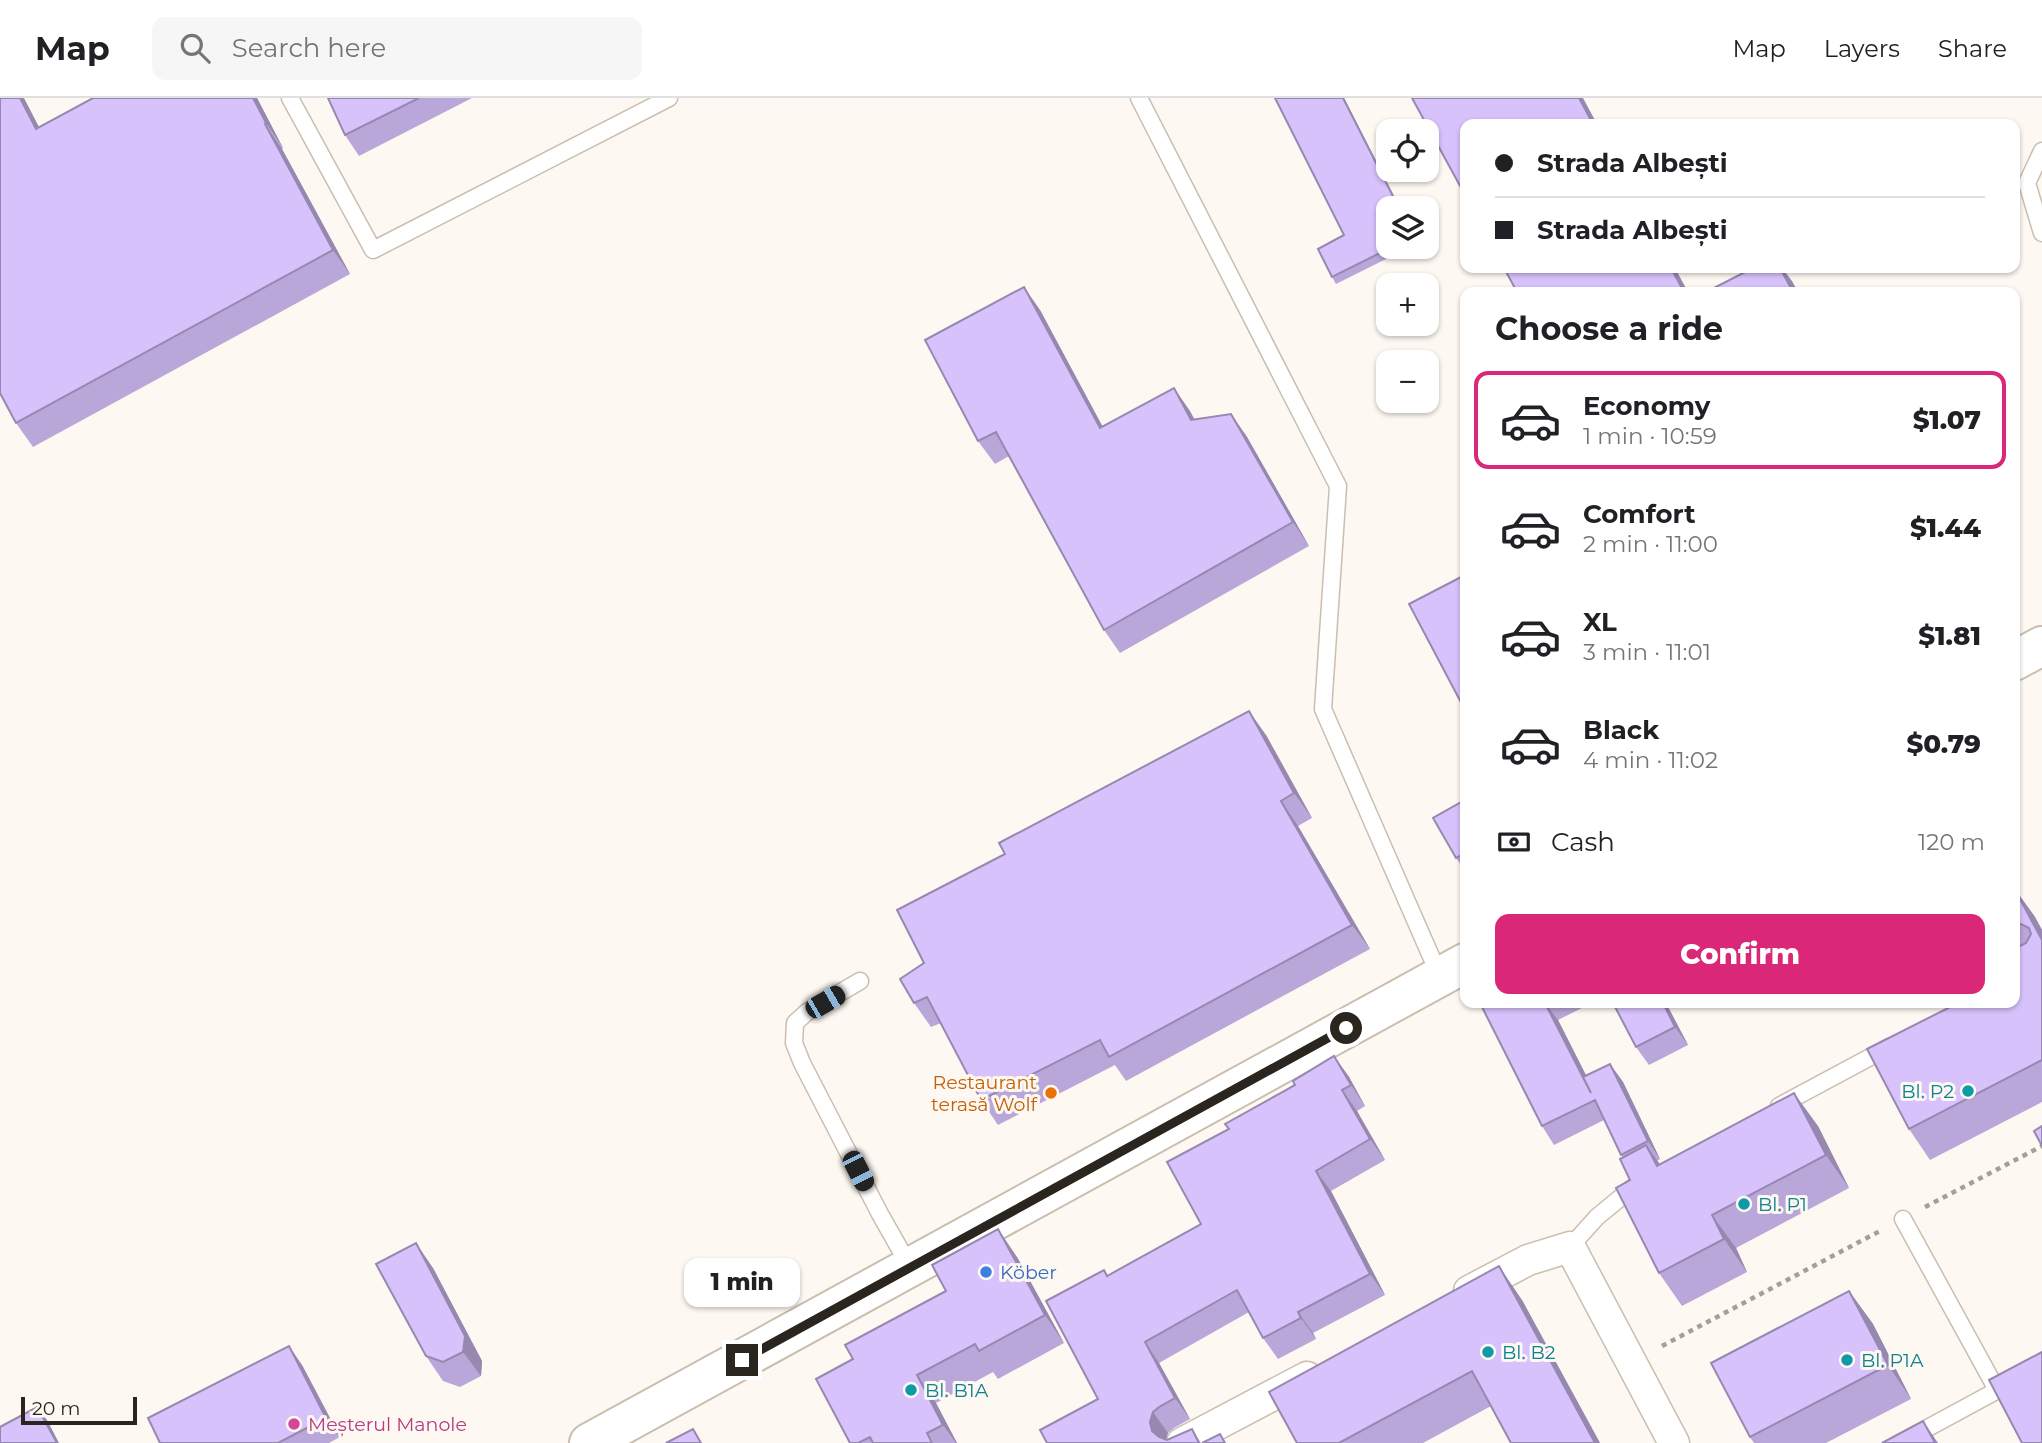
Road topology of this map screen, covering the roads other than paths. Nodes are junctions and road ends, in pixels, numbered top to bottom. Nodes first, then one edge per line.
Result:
1 (289, 98) edge
2 (670, 98) edge
3 (1139, 98) edge
4 (2042, 151) edge
5 (2042, 233) edge
6 (2042, 646) edge
7 (2020, 658) edge
8 (1452, 970) edge
9 (860, 981) dead end
10 (1900, 1041) edge
11 (1769, 1111) edge
12 (1650, 1176) edge
13 (1903, 1219) road end
14 (1570, 1247) junction
15 (910, 1268) junction
16 (1441, 1306) edge
17 (1330, 1364) edge
18 (2042, 1366) edge
19 (1997, 1390) junction
20 (589, 1443) edge
21 (1182, 1443) edge
22 (1674, 1443) edge
23 (1900, 1443) edge

1 - 2 lane
3 - 8 lane
4 - 5 lane
6 - 7 main road
8 - 15 main road
9 - 15 lane
10 - 11 lane
12 - 14 lane
13 - 19 lane
14 - 16 street
14 - 22 street
15 - 20 main road
17 - 21 street
18 - 19 lane
19 - 23 lane

